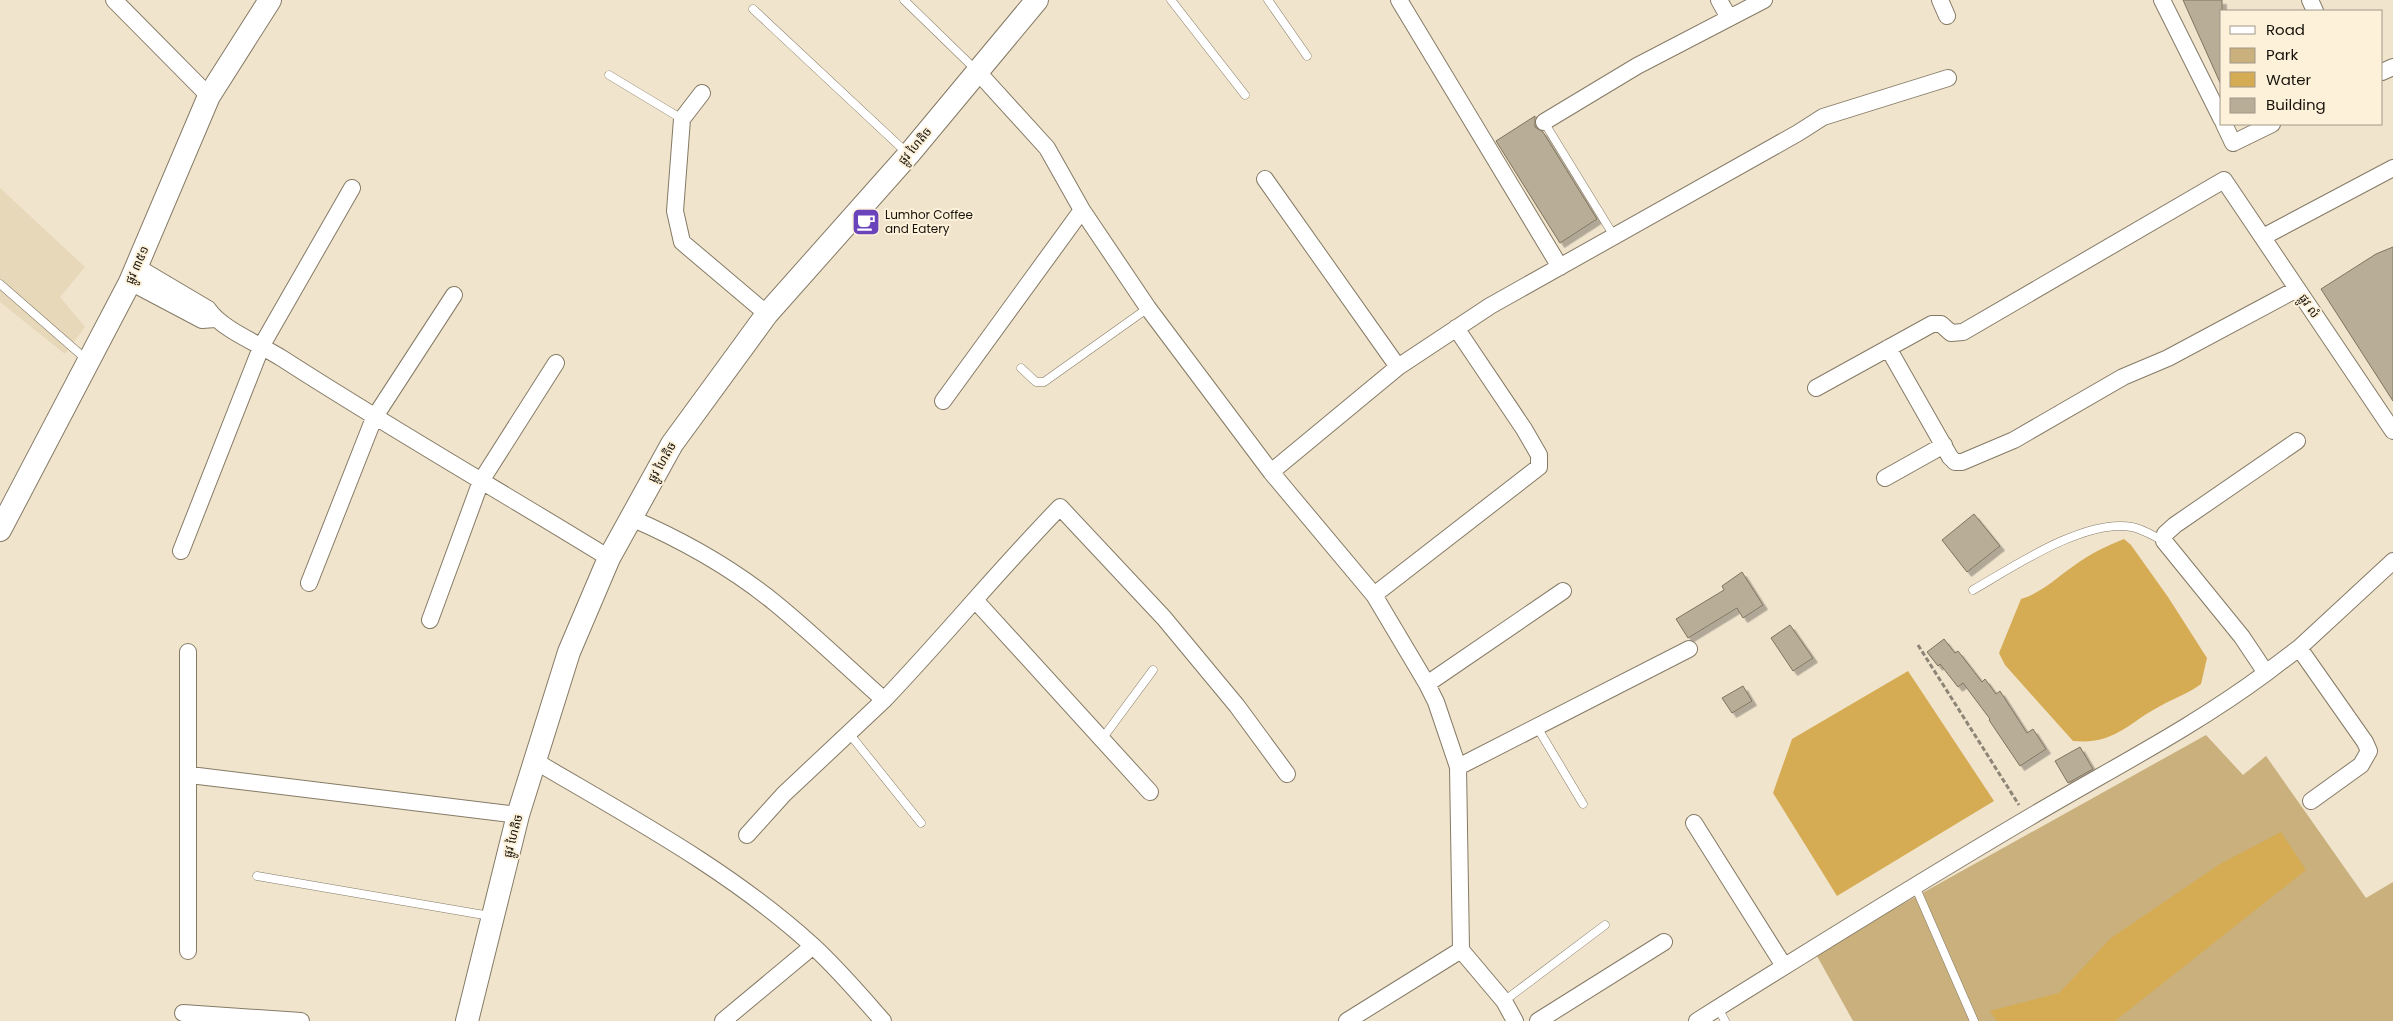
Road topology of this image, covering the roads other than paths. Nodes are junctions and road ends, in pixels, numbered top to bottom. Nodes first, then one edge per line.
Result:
1 (114, 0) edge
2 (270, 0) edge
3 (904, 0) edge
4 (1037, 0) edge
5 (1170, 0) edge
6 (1268, 0) edge
7 (1399, 0) edge
8 (1719, 0) edge
9 (1764, 0) edge
10 (1940, 0) edge
11 (2162, 0) edge
12 (753, 9) dead end
13 (1947, 16) dead end
14 (1729, 18) junction
15 (1308, 56) dead end
16 (977, 71) junction
17 (609, 75) dead end
18 (1948, 78) dead end
19 (702, 93) dead end
20 (1245, 95) dead end
21 (209, 96) junction
22 (2220, 116) edge
23 (682, 119) junction
24 (1544, 122) joint
25 (2224, 125) edge
26 (2270, 125) edge
27 (909, 154) junction
28 (2393, 168) edge
29 (1265, 179) dead end
30 (352, 188) dead end
31 (1082, 210) junction
32 (1614, 236) junction
33 (2263, 237) junction
34 (1560, 267) junction
35 (133, 275) junction
36 (0, 284) edge
37 (2297, 288) junction
38 (454, 295) dead end
39 (1148, 308) junction
40 (767, 314) junction
41 (1456, 328) junction
42 (262, 345) junction
43 (1888, 348) junction
44 (88, 362) junction
45 (556, 363) dead end
46 (1398, 367) junction
47 (1020, 368) dead end
48 (1816, 388) dead end
49 (943, 401) dead end
50 (374, 418) junction
51 (2393, 431) edge
52 (2297, 441) dead end
53 (1944, 445) junction
54 (1270, 472) junction
55 (1885, 478) dead end
56 (481, 481) junction
57 (631, 518) junction
58 (0, 530) edge
59 (2164, 541) junction
60 (181, 551) dead end
61 (609, 558) junction
62 (2393, 561) edge
63 (309, 583) dead end
64 (1973, 590) dead end
65 (1563, 591) dead end
66 (1374, 595) junction
67 (975, 600) junction
68 (430, 620) dead end
69 (2299, 648) junction
70 (1689, 649) dead end
71 (188, 652) dead end
72 (1153, 670) dead end
73 (2266, 673) junction
74 (1428, 684) junction
75 (884, 700) junction
76 (1537, 727) junction
77 (848, 732) junction
78 (1102, 739) junction
79 (535, 761) junction
80 (1458, 767) junction
81 (1287, 774) dead end
82 (190, 775) junction
83 (1150, 792) dead end
84 (2311, 801) dead end
85 (1583, 804) dead end
86 (518, 816) junction
87 (921, 823) dead end
88 (1694, 823) dead end
89 (747, 835) dead end
90 (257, 876) dead end
91 (1915, 886) junction
92 (492, 916) junction
93 (1605, 925) dead end
94 (1664, 942) dead end
95 (812, 946) junction
96 (1461, 950) junction
97 (188, 951) dead end
98 (1784, 966) junction
99 (1504, 1001) junction
100 (183, 1013) dead end
101 (1721, 1015) edge
102 (301, 1021) edge
103 (467, 1021) edge
104 (723, 1021) edge
105 (883, 1021) edge
106 (1347, 1021) edge
107 (1515, 1021) edge
108 (1538, 1021) edge
109 (1698, 1021) edge
110 (1974, 1021) edge

1 - 21 street
2 - 21 street, ផ្លូវ ៣៥១
3 - 16 lane
4 - 16 street, ផ្លូវ ហៃតិច
5 - 20 lane
6 - 15 lane
7 - 34 street
8 - 14 street
9 - 14 street
10 - 13 street
11 - 22 street
12 - 27 lane
14 - 24 street
16 - 27 street, ផ្លូវ ហៃតិច
16 - 31 street
17 - 23 lane
18 - 32 street
19 - 23 street
21 - 35 street, ផ្លូវ ៣៥១
23 - 40 street
24 - 32 lane
25 - 26 street
27 - 40 street, ផ្លូវ ហៃតិច
28 - 33 street
29 - 46 street
30 - 42 street
31 - 39 street
31 - 49 street
32 - 34 street
33 - 37 street, ផ្លូវ លំ
33 - 43 street, ផ្លូវ លំ
34 - 41 street
35 - 42 street
35 - 44 street, ផ្លូវ ៣៥១
36 - 44 lane
37 - 51 street, ផ្លូវ លំ
37 - 53 street
38 - 50 street
39 - 47 lane
39 - 54 street
40 - 57 street, ផ្លូវ ហៃតិច
41 - 46 street
41 - 66 street
42 - 50 street
42 - 60 street
43 - 48 street
43 - 53 street
44 - 58 street, ផ្លូវ ៣៥១
45 - 56 street
46 - 54 street
50 - 56 street
50 - 63 street
52 - 59 street
53 - 55 street
54 - 66 street
56 - 61 street
56 - 68 street
57 - 61 street, ផ្លូវ ហៃតិច
57 - 75 street
59 - 64 lane
59 - 73 street
61 - 79 street, ផ្លូវ ហៃតិច
62 - 69 street
65 - 74 street
66 - 74 street
67 - 75 street
67 - 78 street
67 - 81 street
69 - 73 street
69 - 84 street
70 - 76 street
71 - 82 street
72 - 78 lane
73 - 91 street
74 - 80 street
75 - 77 street
76 - 80 street
76 - 85 lane
77 - 87 lane
77 - 89 street
78 - 83 street
79 - 86 street, ផ្លូវ ហៃតិច
79 - 95 street
80 - 96 street
82 - 86 street
82 - 97 street
86 - 92 street, ផ្លូវ ហៃតិច
88 - 98 street
90 - 92 lane
91 - 98 street
91 - 110 lane
92 - 103 street, ផ្លូវ ហៃតិច
93 - 99 lane
94 - 108 street
95 - 104 street
95 - 105 street
96 - 99 street
96 - 106 street
98 - 101 street
99 - 107 street
100 - 102 street
101 - 109 street

